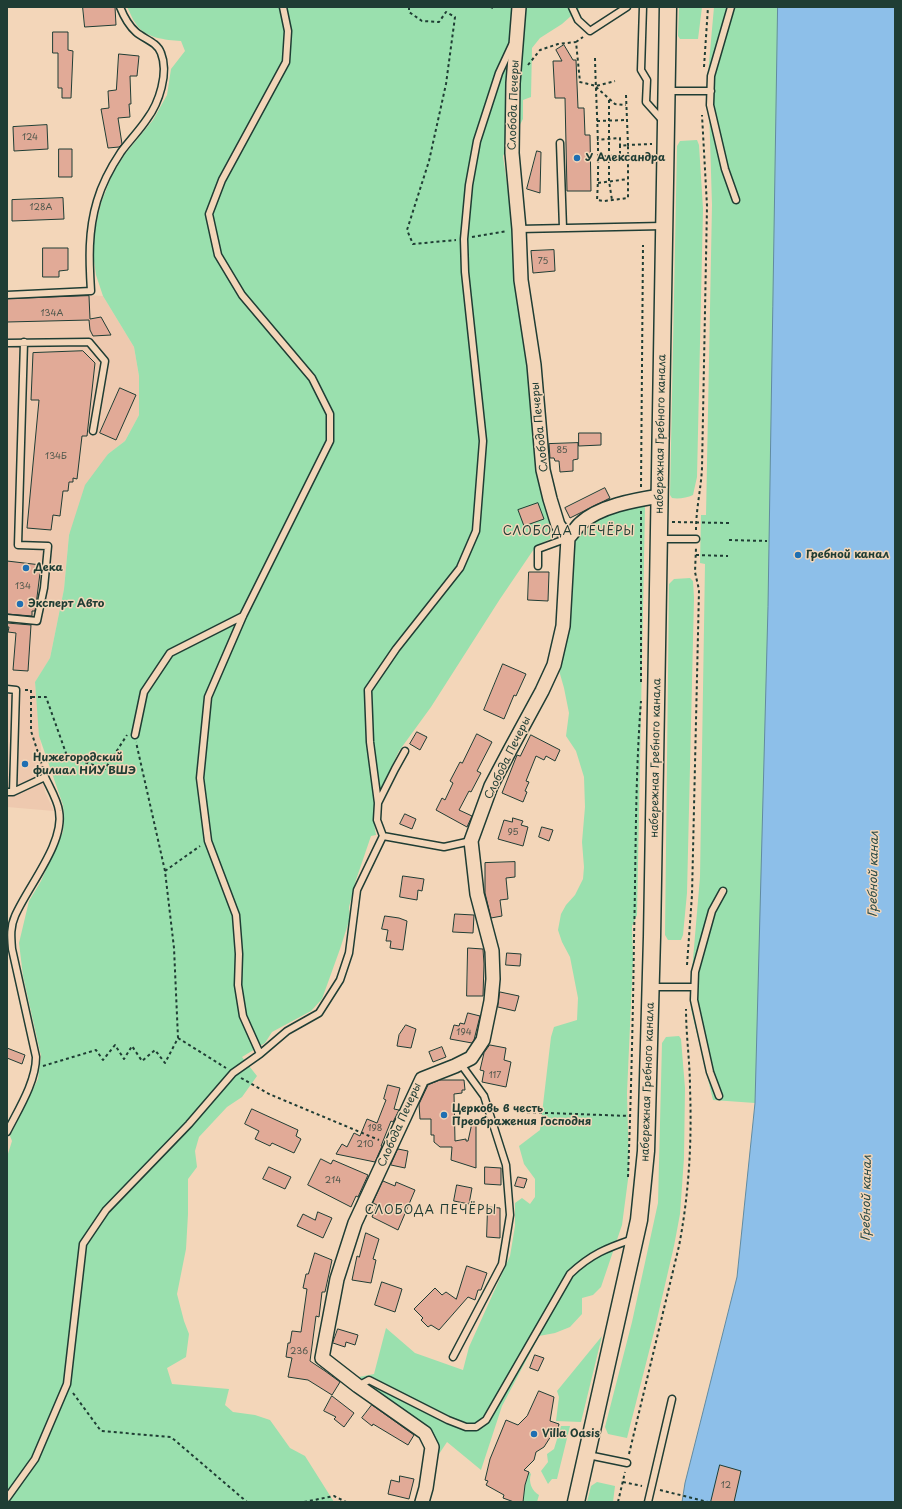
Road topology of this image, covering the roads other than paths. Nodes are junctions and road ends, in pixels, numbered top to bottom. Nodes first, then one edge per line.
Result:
1 (120, 7) edge
2 (283, 7) edge
3 (520, 7) edge
4 (572, 7) edge
5 (627, 7) edge
6 (643, 7) edge
7 (668, 7) edge
8 (731, 7) edge
9 (517, 35) junction
10 (666, 91) junction
11 (711, 91) junction
12 (666, 124) junction
13 (560, 143) dead end
14 (736, 200) dead end
15 (664, 226) junction
16 (563, 228) junction
17 (519, 229) junction
18 (7, 295) edge
19 (7, 342) edge
20 (24, 342) junction
21 (93, 431) dead end
22 (660, 496) junction
23 (568, 538) junction
24 (659, 539) junction
25 (696, 539) road end
26 (538, 566) dead end
27 (243, 616) junction
28 (7, 618) edge
29 (7, 689) edge
30 (135, 735) road end
31 (405, 751) dead end
32 (10, 792) edge
33 (378, 803) junction
34 (383, 836) junction
35 (471, 841) junction
36 (723, 891) dead end
37 (651, 987) junction
38 (694, 987) junction
39 (260, 1054) junction
40 (460, 1063) junction
41 (719, 1096) dead end
42 (7, 1132) edge
43 (635, 1239) junction
44 (453, 1357) dead end
45 (358, 1386) junction
46 (672, 1399) dead end
47 (586, 1455) junction
48 (627, 1464) road end
49 (7, 1498) edge
50 (422, 1502) edge
51 (576, 1502) edge
52 (648, 1502) edge

1 - 18 lane
2 - 27 lane
3 - 9 street, Слобода Печеры
4 - 5 lane
6 - 12 lane
7 - 10 street, набережная Гребного канала
8 - 11 lane
9 - 17 street, Слобода Печеры
9 - 33 lane
10 - 11 lane
10 - 12 street, набережная Гребного канала
11 - 14 lane
12 - 15 street, набережная Гребного канала
13 - 16 lane
15 - 16 lane
15 - 22 street, набережная Гребного канала
16 - 17 lane
17 - 23 street, Слобода Печеры
19 - 20 lane
20 - 21 lane
20 - 28 lane
22 - 23 street
22 - 24 street, набережная Гребного канала
23 - 26 lane
23 - 35 street, Слобода Печеры
24 - 25 lane
24 - 37 street, набережная Гребного канала
27 - 30 lane
27 - 39 lane
29 - 32 lane
31 - 33 lane
32 - 42 lane
33 - 34 lane
34 - 35 lane
34 - 39 lane
35 - 40 street, Слобода Печеры
36 - 38 lane
37 - 38 lane
37 - 43 street, набережная Гребного канала
38 - 41 lane
39 - 49 lane
40 - 44 lane
40 - 45 street, Слобода Печеры
43 - 45 lane
43 - 47 street, набережная Гребного канала
45 - 50 street, Слобода Печеры
46 - 52 lane
47 - 48 lane
47 - 51 street, набережная Гребного канала

